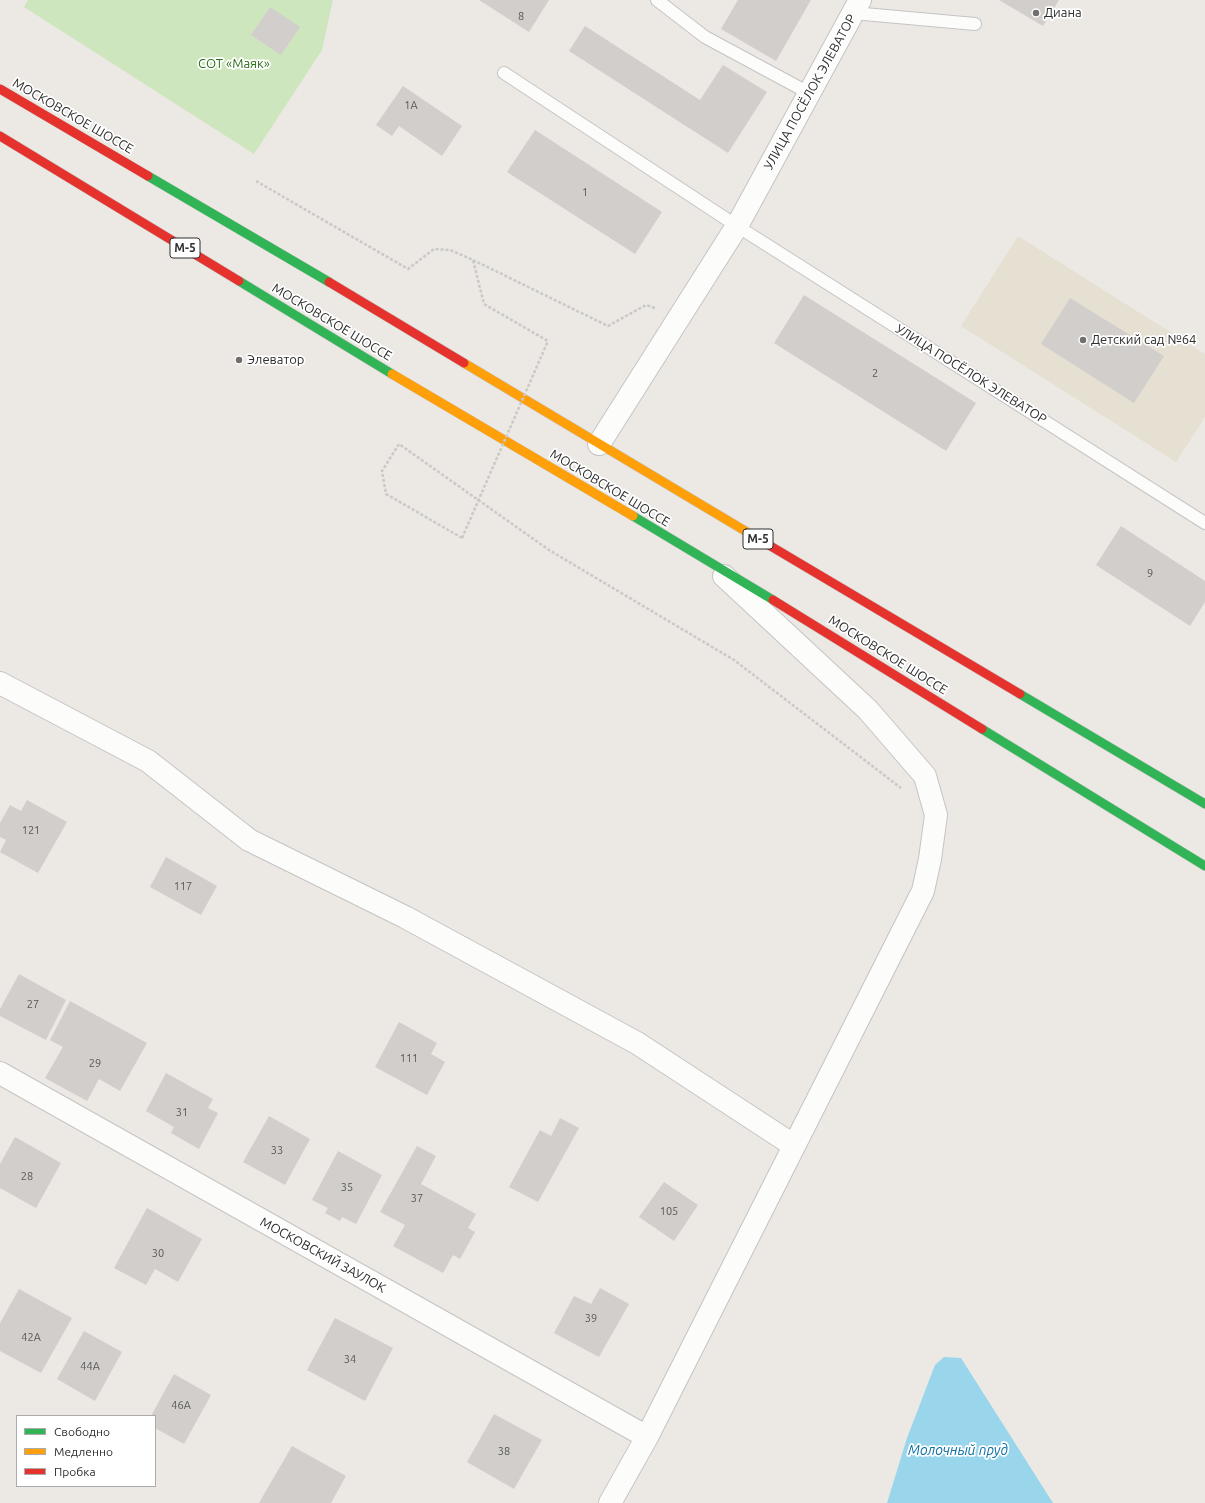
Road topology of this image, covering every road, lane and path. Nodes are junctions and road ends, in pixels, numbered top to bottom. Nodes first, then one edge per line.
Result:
1 (657, 0) edge
2 (856, 6) edge
3 (975, 24) dead end
4 (504, 73) dead end
5 (0, 89) edge
6 (809, 93) junction
7 (0, 136) edge
8 (256, 181) dead end
9 (737, 226) junction
10 (473, 260) junction
11 (680, 316) junction
12 (599, 444) junction
13 (1205, 523) edge
14 (704, 558) junction
15 (0, 683) edge
16 (904, 791) dead end
17 (1205, 804) edge
18 (1205, 866) edge
19 (0, 1073) edge
20 (793, 1145) junction
21 (647, 1436) junction
22 (610, 1503) edge

1 - 6 lane
2 - 3 lane
2 - 6 street, УЛИЦА ПОСЁЛОК ЭЛЕВАТОР
4 - 9 lane
5 - 12 highway, МОСКОВСКОЕ ШОССЕ / М-5
6 - 9 street, УЛИЦА ПОСЁЛОК ЭЛЕВАТОР
7 - 14 highway, МОСКОВСКОЕ ШОССЕ / М-5
8 - 10 path
9 - 11 street, УЛИЦА ПОСЁЛОК ЭЛЕВАТОР
9 - 13 lane, УЛИЦА ПОСЁЛОК ЭЛЕВАТОР
10 - 11 path
10 - 16 path, bridge
11 - 12 street, УЛИЦА ПОСЁЛОК ЭЛЕВАТОР
12 - 17 highway, МОСКОВСКОЕ ШОССЕ / М-5
14 - 18 highway, МОСКОВСКОЕ ШОССЕ / М-5
14 - 20 street
15 - 20 street
19 - 21 street, МОСКОВСКИЙ ЗАУЛОК
20 - 21 street
21 - 22 street

